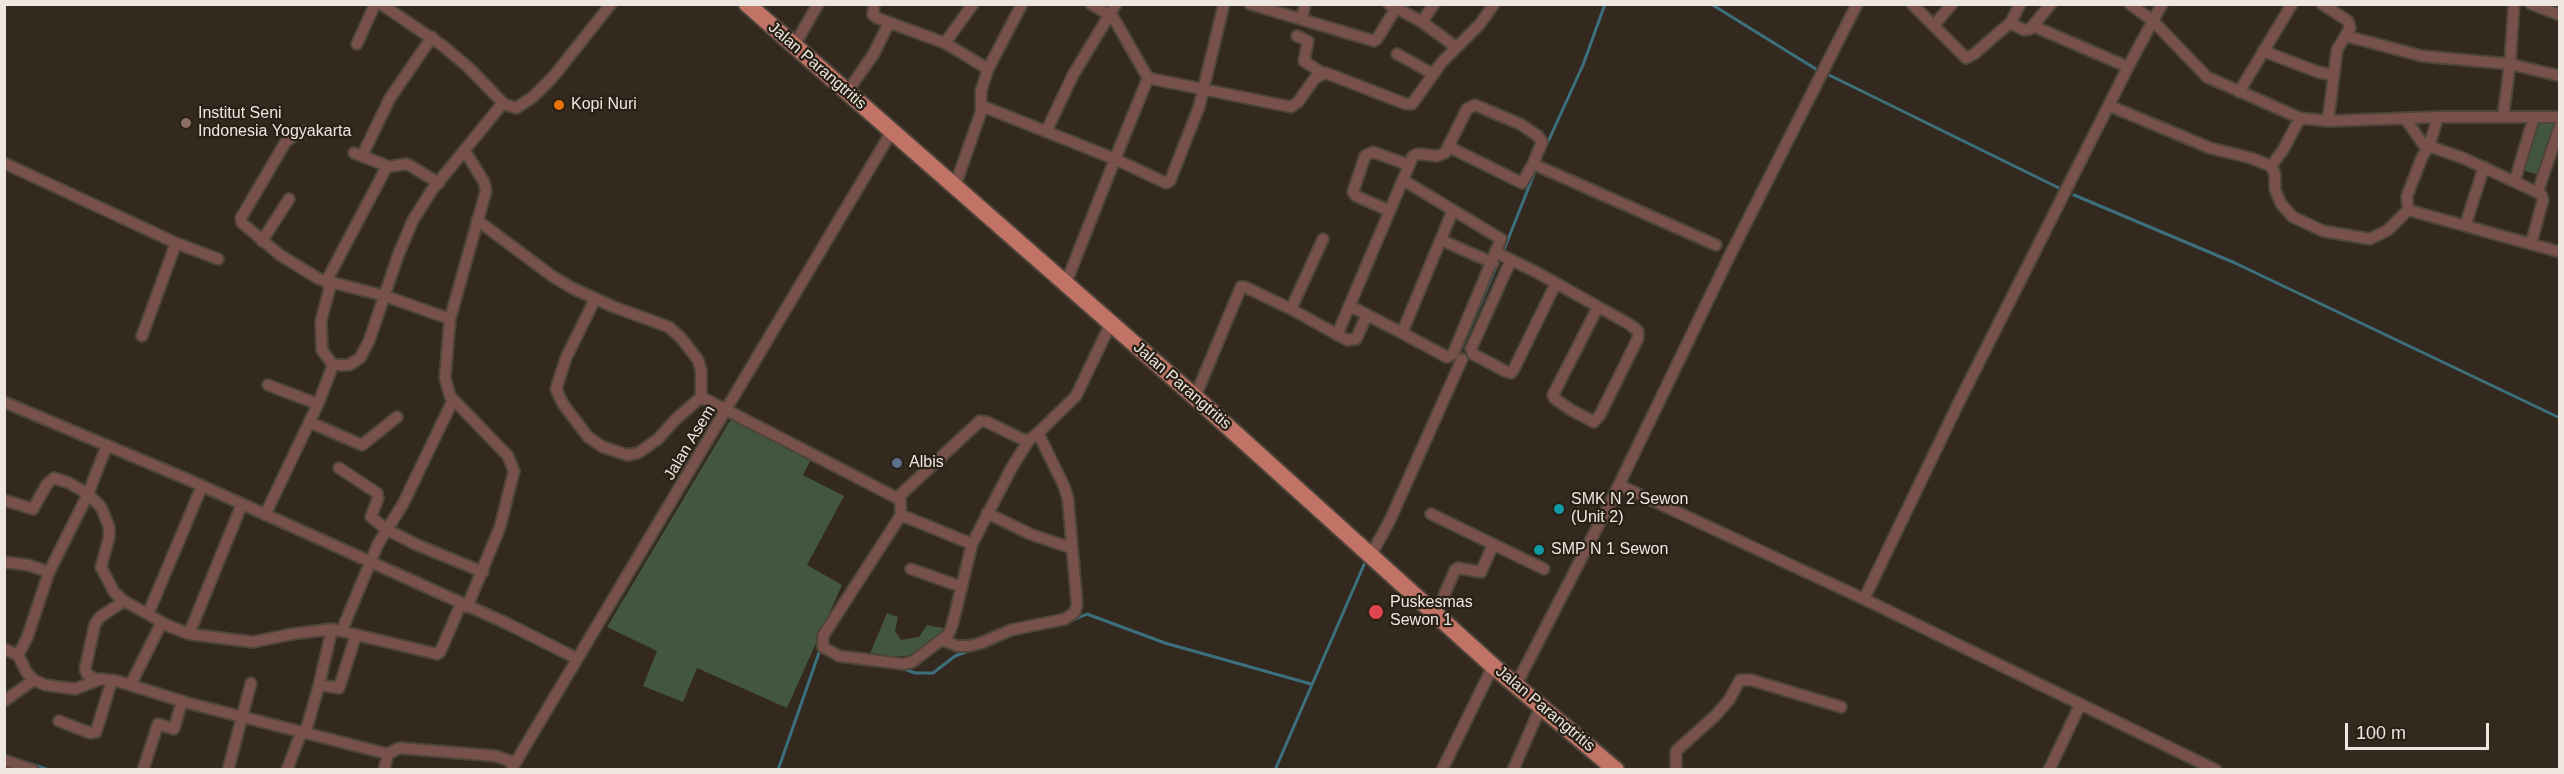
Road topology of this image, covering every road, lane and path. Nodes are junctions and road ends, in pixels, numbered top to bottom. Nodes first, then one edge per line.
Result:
1 (375, 4) edge
2 (381, 4) edge
3 (611, 4) edge
4 (747, 4) edge
5 (818, 4) edge
6 (874, 4) edge
7 (973, 4) edge
8 (1022, 4) edge
9 (1091, 4) edge
10 (1224, 4) edge
11 (1250, 4) edge
12 (1305, 4) edge
13 (1434, 4) edge
14 (1494, 4) edge
15 (1857, 4) edge
16 (1912, 4) edge
17 (1952, 4) edge
18 (2020, 4) edge
19 (2051, 4) edge
20 (2130, 4) edge
21 (2162, 4) edge
22 (2292, 4) edge
23 (2322, 4) edge
24 (2514, 4) edge
25 (2531, 4) edge
26 (1392, 6) edge
27 (1113, 9) edge
28 (2559, 15) edge
29 (1302, 18) junction
30 (2153, 21) junction
31 (1422, 22) junction
32 (2011, 22) junction
33 (889, 24) junction
34 (1934, 25) junction
35 (2033, 26) junction
36 (1297, 36) dead end
37 (2346, 36) junction
38 (432, 37) junction
39 (945, 43) junction
40 (357, 44) dead end
41 (794, 46) junction
42 (1456, 47) junction
43 (2263, 51) junction
44 (1398, 54) dead end
45 (2510, 64) junction
46 (2128, 67) junction
47 (988, 69) junction
48 (1322, 73) junction
49 (1433, 75) junction
50 (2334, 75) junction
51 (2559, 76) edge
52 (1148, 78) junction
53 (1204, 89) junction
54 (847, 92) junction
55 (2238, 92) junction
56 (503, 103) junction
57 (982, 106) junction
58 (2110, 106) junction
59 (2438, 117) junction
60 (2503, 117) junction
61 (2534, 117) junction
62 (2559, 117) edge
63 (2300, 118) junction
64 (2405, 118) junction
65 (2328, 121) junction
66 (2559, 126) edge
67 (305, 131) dead end
68 (892, 131) junction
69 (1046, 132) junction
70 (2429, 146) junction
71 (1449, 147) junction
72 (465, 151) junction
73 (1115, 159) junction
74 (4, 163) edge
75 (1409, 165) junction
76 (1538, 166) junction
77 (2271, 166) junction
78 (386, 167) junction
79 (2484, 167) junction
80 (1403, 180) junction
81 (2515, 180) junction
82 (439, 183) junction
83 (955, 186) junction
84 (2538, 191) junction
85 (289, 199) dead end
86 (1453, 210) junction
87 (2408, 210) junction
88 (1390, 211) junction
89 (477, 220) junction
90 (2465, 226) junction
91 (1323, 239) dead end
92 (1441, 240) junction
93 (262, 241) junction
94 (176, 243) junction
95 (2531, 244) junction
96 (1716, 245) dead end
97 (2559, 252) edge
98 (1502, 258) junction
99 (218, 259) dead end
100 (328, 282) junction
101 (1066, 283) junction
102 (1556, 284) junction
103 (385, 296) junction
104 (595, 299) junction
105 (1350, 306) junction
106 (1598, 307) junction
107 (1291, 309) junction
108 (1367, 315) junction
109 (450, 319) junction
110 (1111, 323) junction
111 (1402, 333) junction
112 (1337, 335) junction
113 (142, 336) dead end
114 (1462, 359) dead end
115 (333, 365) junction
116 (268, 385) dead end
117 (701, 397) junction
118 (1195, 397) junction
119 (453, 400) junction
120 (318, 404) junction
121 (6, 406) edge
122 (728, 409) junction
123 (397, 417) dead end
124 (309, 422) junction
125 (1033, 436) junction
126 (106, 446) junction
127 (339, 468) dead end
128 (1619, 485) junction
129 (202, 486) junction
130 (88, 494) junction
131 (900, 497) junction
132 (4, 500) edge
133 (242, 504) junction
134 (987, 513) junction
135 (901, 514) junction
136 (1431, 514) dead end
137 (265, 515) junction
138 (387, 529) junction
139 (972, 544) junction
140 (1493, 545) junction
141 (1071, 548) junction
142 (1371, 555) junction
143 (4, 562) edge
144 (371, 563) junction
145 (911, 569) dead end
146 (1544, 569) dead end
147 (49, 572) junction
148 (483, 572) junction
149 (962, 587) junction
150 (1864, 599) junction
151 (124, 601) junction
152 (464, 606) junction
153 (148, 614) junction
154 (1436, 614) junction
155 (162, 622) junction
156 (337, 630) junction
157 (189, 634) junction
158 (356, 635) junction
159 (943, 640) junction
160 (4, 649) edge
161 (18, 655) junction
162 (576, 658) junction
163 (1493, 666) junction
164 (34, 680) junction
165 (97, 680) junction
166 (112, 680) junction
167 (251, 683) dead end
168 (131, 684) junction
169 (319, 685) junction
170 (1516, 685) junction
171 (4, 701) edge
172 (182, 701) junction
173 (2080, 705) junction
174 (1541, 706) junction
175 (1841, 707) dead end
176 (242, 716) junction
177 (59, 721) dead end
178 (303, 732) junction
179 (388, 754) junction
180 (4, 760) edge
181 (513, 766) edge
182 (33, 770) edge
183 (143, 770) edge
184 (228, 770) edge
185 (287, 770) edge
186 (384, 770) edge
187 (1442, 770) edge
188 (1513, 770) edge
189 (1616, 770) edge
190 (1676, 770) edge
191 (2049, 770) edge
192 (2216, 770) edge

1 - 40 street
2 - 38 street
3 - 56 street
4 - 41 main road, Jalan Parangtritis
5 - 41 street
6 - 33 street
7 - 39 street
8 - 47 street
9 - 27 street
10 - 53 street
11 - 29 street
12 - 29 street
13 - 31 street
14 - 42 street
15 - 128 street
16 - 34 street
17 - 34 street
18 - 32 street
19 - 35 street
20 - 30 street
21 - 30 street
22 - 43 street
23 - 37 street
24 - 45 street
25 - 28 street
26 - 29 street
26 - 31 street
27 - 52 street
27 - 69 street
30 - 46 street
30 - 55 street
31 - 42 street
32 - 34 street
32 - 35 street
33 - 39 street
33 - 54 street
35 - 46 street
36 - 48 street
37 - 45 street
37 - 50 street
38 - 56 street
38 - 78 street
39 - 47 street
41 - 54 main road, Jalan Parangtritis
42 - 49 street
43 - 50 street
43 - 55 street
44 - 49 street
45 - 51 street
45 - 60 street
46 - 58 street
47 - 57 street
48 - 49 street
48 - 53 street
50 - 65 street
52 - 53 street
52 - 73 street
53 - 73 street
54 - 68 main road, Jalan Parangtritis
55 - 63 street
56 - 72 street
57 - 69 street
57 - 83 street
58 - 77 street
58 - 150 street
59 - 60 street
59 - 64 street
59 - 70 street
60 - 61 street
61 - 62 street
61 - 81 street
63 - 65 street
63 - 77 street
64 - 65 street
64 - 70 street
66 - 84 street
67 - 93 street
68 - 83 main road, Jalan Parangtritis
68 - 122 street, Jalan Asem
69 - 73 street
70 - 79 street
70 - 87 street
71 - 75 street
71 - 76 street
71 - 76 street
72 - 82 street
72 - 89 street
73 - 101 street
74 - 94 street
75 - 80 street
75 - 88 street
76 - 96 street
77 - 87 street
78 - 82 street
78 - 100 street
79 - 81 street
79 - 90 street
80 - 86 street
80 - 88 street
81 - 84 street
82 - 103 street
83 - 101 main road, Jalan Parangtritis
84 - 95 street
85 - 93 street
86 - 92 street
86 - 98 street
87 - 90 street
88 - 105 street
89 - 104 street
89 - 109 street
90 - 95 street
91 - 107 street
92 - 98 street
92 - 111 street
93 - 100 street
94 - 99 street
94 - 113 street
95 - 97 street
98 - 102 street
98 - 102 street
98 - 111 street
100 - 103 street
100 - 115 street
101 - 110 main road, Jalan Parangtritis
102 - 106 street
103 - 109 street
103 - 115 street
104 - 117 street
104 - 117 street
105 - 108 street
105 - 112 street
106 - 106 street
107 - 112 street
107 - 118 street
108 - 111 street
108 - 112 street
109 - 119 street
110 - 118 main road, Jalan Parangtritis
110 - 125 street
114 - 142 street
115 - 120 street
116 - 120 street
117 - 122 street
118 - 142 main road, Jalan Parangtritis
119 - 138 street
119 - 148 street
120 - 124 street
121 - 126 street
122 - 131 street
122 - 162 street, Jalan Asem
123 - 124 street
124 - 137 street
125 - 131 street
125 - 134 street
125 - 141 street
126 - 129 street
126 - 130 street
127 - 138 street
128 - 150 street
128 - 170 street
129 - 133 street
129 - 153 street
130 - 132 street
130 - 147 street
130 - 151 street
131 - 135 street
133 - 137 street
133 - 157 street
134 - 139 street
134 - 141 street
135 - 139 street
135 - 159 street
136 - 140 street
137 - 144 street
138 - 144 street
138 - 148 street
139 - 149 street
140 - 146 street
140 - 154 street
141 - 159 street
142 - 154 main road, Jalan Parangtritis
143 - 147 street
144 - 152 street
144 - 156 street
145 - 149 street
147 - 161 street
148 - 152 street
149 - 159 street
150 - 173 street
151 - 153 street
151 - 165 street
152 - 158 street
152 - 162 street
153 - 155 street
154 - 163 main road, Jalan Parangtritis
155 - 157 street
155 - 168 street
156 - 157 street
156 - 158 street
156 - 169 street
158 - 169 street
160 - 161 street
161 - 164 street
162 - 181 street, Jalan Asem
163 - 170 main road, Jalan Parangtritis
163 - 187 street
164 - 165 street
164 - 171 street
165 - 166 street
166 - 168 street
166 - 177 street
167 - 176 street
168 - 172 street
169 - 178 street
170 - 174 main road, Jalan Parangtritis
172 - 176 street
172 - 183 street
173 - 191 street
173 - 192 street
174 - 188 street
174 - 189 main road, Jalan Parangtritis
175 - 190 street
176 - 178 street
176 - 184 street
178 - 179 street
178 - 185 street
179 - 181 street
179 - 186 street
180 - 182 street

